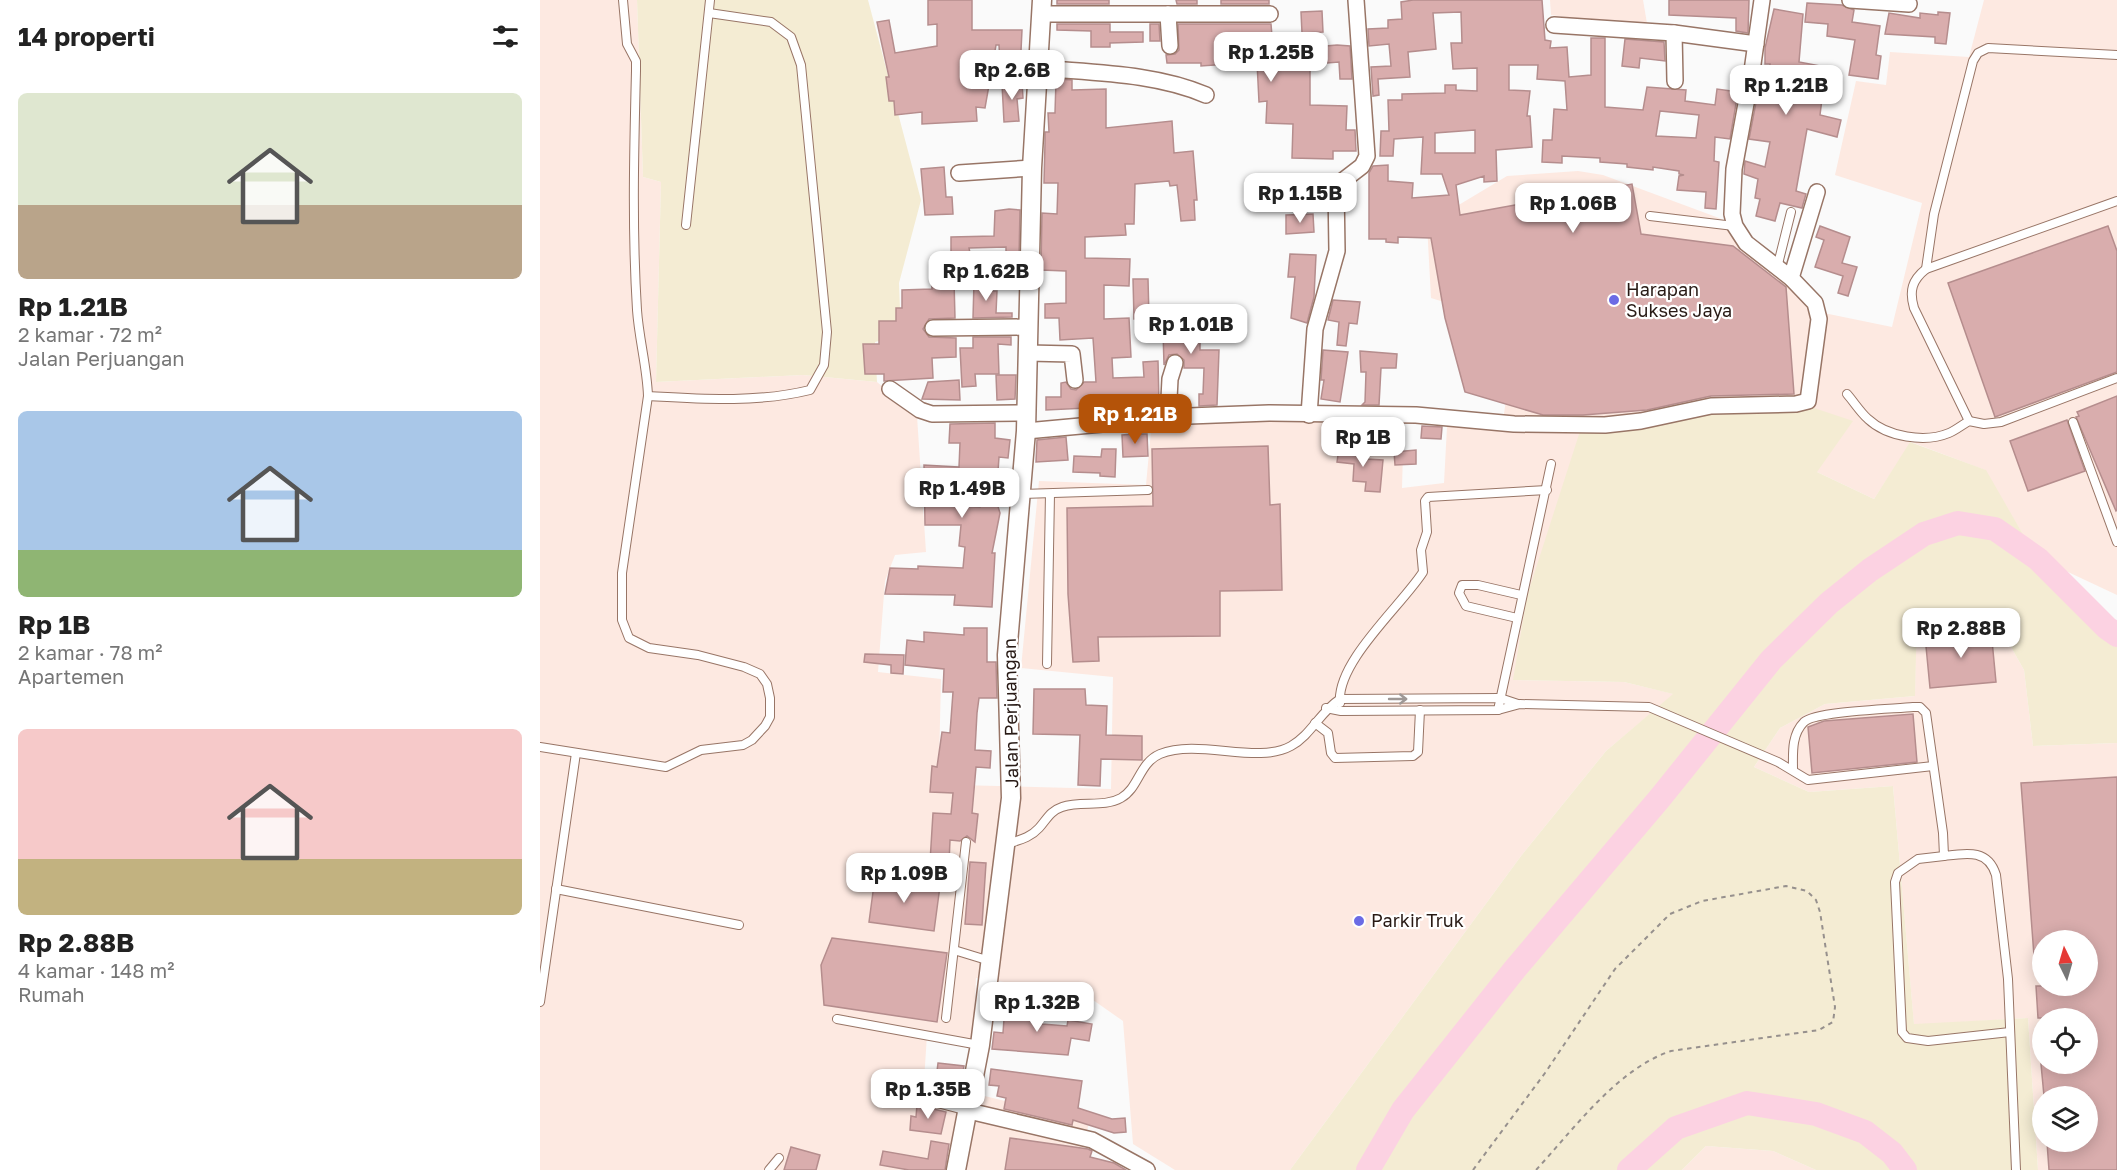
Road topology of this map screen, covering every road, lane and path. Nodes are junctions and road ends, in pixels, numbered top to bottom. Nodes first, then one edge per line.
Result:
1 (623, 0) edge
2 (710, 0) edge
3 (1356, 0) edge
4 (1762, 0) edge
5 (1850, 0) edge
6 (1910, 4) dead end
7 (1042, 7) edge
8 (1152, 7) edge
9 (709, 13) junction
10 (1168, 14) junction
11 (1270, 14) dead end
12 (1554, 25) dead end
13 (1674, 33) junction
14 (1756, 44) junction
15 (1170, 46) dead end
16 (2117, 55) edge
17 (1039, 68) junction
18 (1676, 81) dead end
19 (1206, 95) dead end
20 (1032, 168) junction
21 (959, 173) dead end
22 (1818, 192) dead end
23 (2117, 201) edge
24 (1791, 212) dead end
25 (1650, 216) dead end
26 (686, 225) dead end
27 (1735, 226) junction
28 (1777, 268) junction
29 (1926, 269) junction
30 (1029, 270) junction
31 (959, 273) dead end
32 (1791, 278) junction
33 (1028, 327) junction
34 (933, 328) dead end
35 (1028, 353) junction
36 (1175, 363) dead end
37 (2117, 378) edge
38 (1075, 380) dead end
39 (890, 390) dead end
40 (1847, 394) dead end
41 (648, 396) junction
42 (1309, 415) junction
43 (1168, 418) junction
44 (1969, 421) junction
45 (1026, 422) junction
46 (2073, 422) dead end
47 (1551, 464) dead end
48 (1148, 490) dead end
49 (1547, 490) junction
50 (1022, 494) junction
51 (1050, 494) junction
52 (2117, 542) edge
53 (1521, 595) junction
54 (1517, 618) junction
55 (1047, 664) dead end
56 (1500, 698) junction
57 (1340, 699) junction
58 (1520, 704) junction
59 (1326, 708) junction
60 (1420, 710) junction
61 (1498, 710) junction
62 (1341, 711) junction
63 (1315, 723) junction
64 (540, 747) edge
65 (576, 753) junction
66 (1933, 766) junction
67 (1792, 770) junction
68 (966, 842) dead end
69 (1005, 844) junction
70 (1944, 856) junction
71 (556, 889) junction
72 (739, 925) dead end
73 (954, 950) junction
74 (993, 973) junction
75 (540, 1002) edge
76 (946, 1018) dead end
77 (837, 1019) dead end
78 (2010, 1032) junction
79 (980, 1045) junction
80 (883, 1089) dead end
81 (969, 1111) junction
82 (779, 1158) dead end
83 (769, 1170) edge
84 (956, 1170) edge
85 (1147, 1170) edge
86 (1473, 1170) edge
87 (1536, 1170) edge
88 (2016, 1170) edge

1 - 41 lane
2 - 9 lane
3 - 42 street
4 - 14 street
5 - 6 street
7 - 8 street
7 - 17 street, Jalan Perjuangan
8 - 10 street
9 - 26 lane
9 - 41 lane
10 - 11 street
10 - 15 street
12 - 13 street
13 - 14 street
13 - 18 street
14 - 27 street
16 - 29 lane
17 - 19 street
17 - 20 street, Jalan Perjuangan
20 - 21 street
20 - 30 street, Jalan Perjuangan
22 - 32 street
23 - 29 lane
24 - 28 lane
25 - 27 lane
27 - 28 street
28 - 32 street
29 - 44 lane
30 - 31 street
30 - 33 street, Jalan Perjuangan
32 - 42 street
33 - 34 street
33 - 35 street, Jalan Perjuangan
35 - 38 street
35 - 45 street, Jalan Perjuangan
36 - 43 street
37 - 44 lane
39 - 45 street
40 - 44 lane
41 - 65 lane
42 - 43 street
43 - 45 street
45 - 50 street, Jalan Perjuangan
46 - 52 lane
47 - 49 lane
48 - 51 lane
49 - 53 lane
49 - 57 lane
50 - 51 lane
50 - 69 street, Jalan Perjuangan
51 - 55 lane
53 - 54 lane
53 - 54 lane
54 - 56 lane
57 -> 56 lane
56 - 58 lane
56 - 61 lane
57 - 59 lane
57 - 62 lane
58 - 61 lane
58 - 67 lane
59 - 62 lane
59 - 63 lane
60 - 61 lane
60 - 62 lane
60 - 63 lane
63 - 69 lane
64 - 65 lane
65 - 71 lane
66 - 67 lane
66 - 67 lane
66 - 70 lane
68 - 73 lane
69 - 74 street, Jalan Perjuangan
70 - 78 lane
70 - 78 lane
71 - 72 lane
71 - 75 lane
73 - 74 lane
73 - 76 lane
74 - 79 street, Jalan Perjuangan
77 - 79 lane
78 - 88 lane
79 - 81 street, Jalan Perjuangan
80 - 81 lane
81 - 84 street, Jalan Perjuangan
81 - 85 street
82 - 83 lane
86 - 87 path

